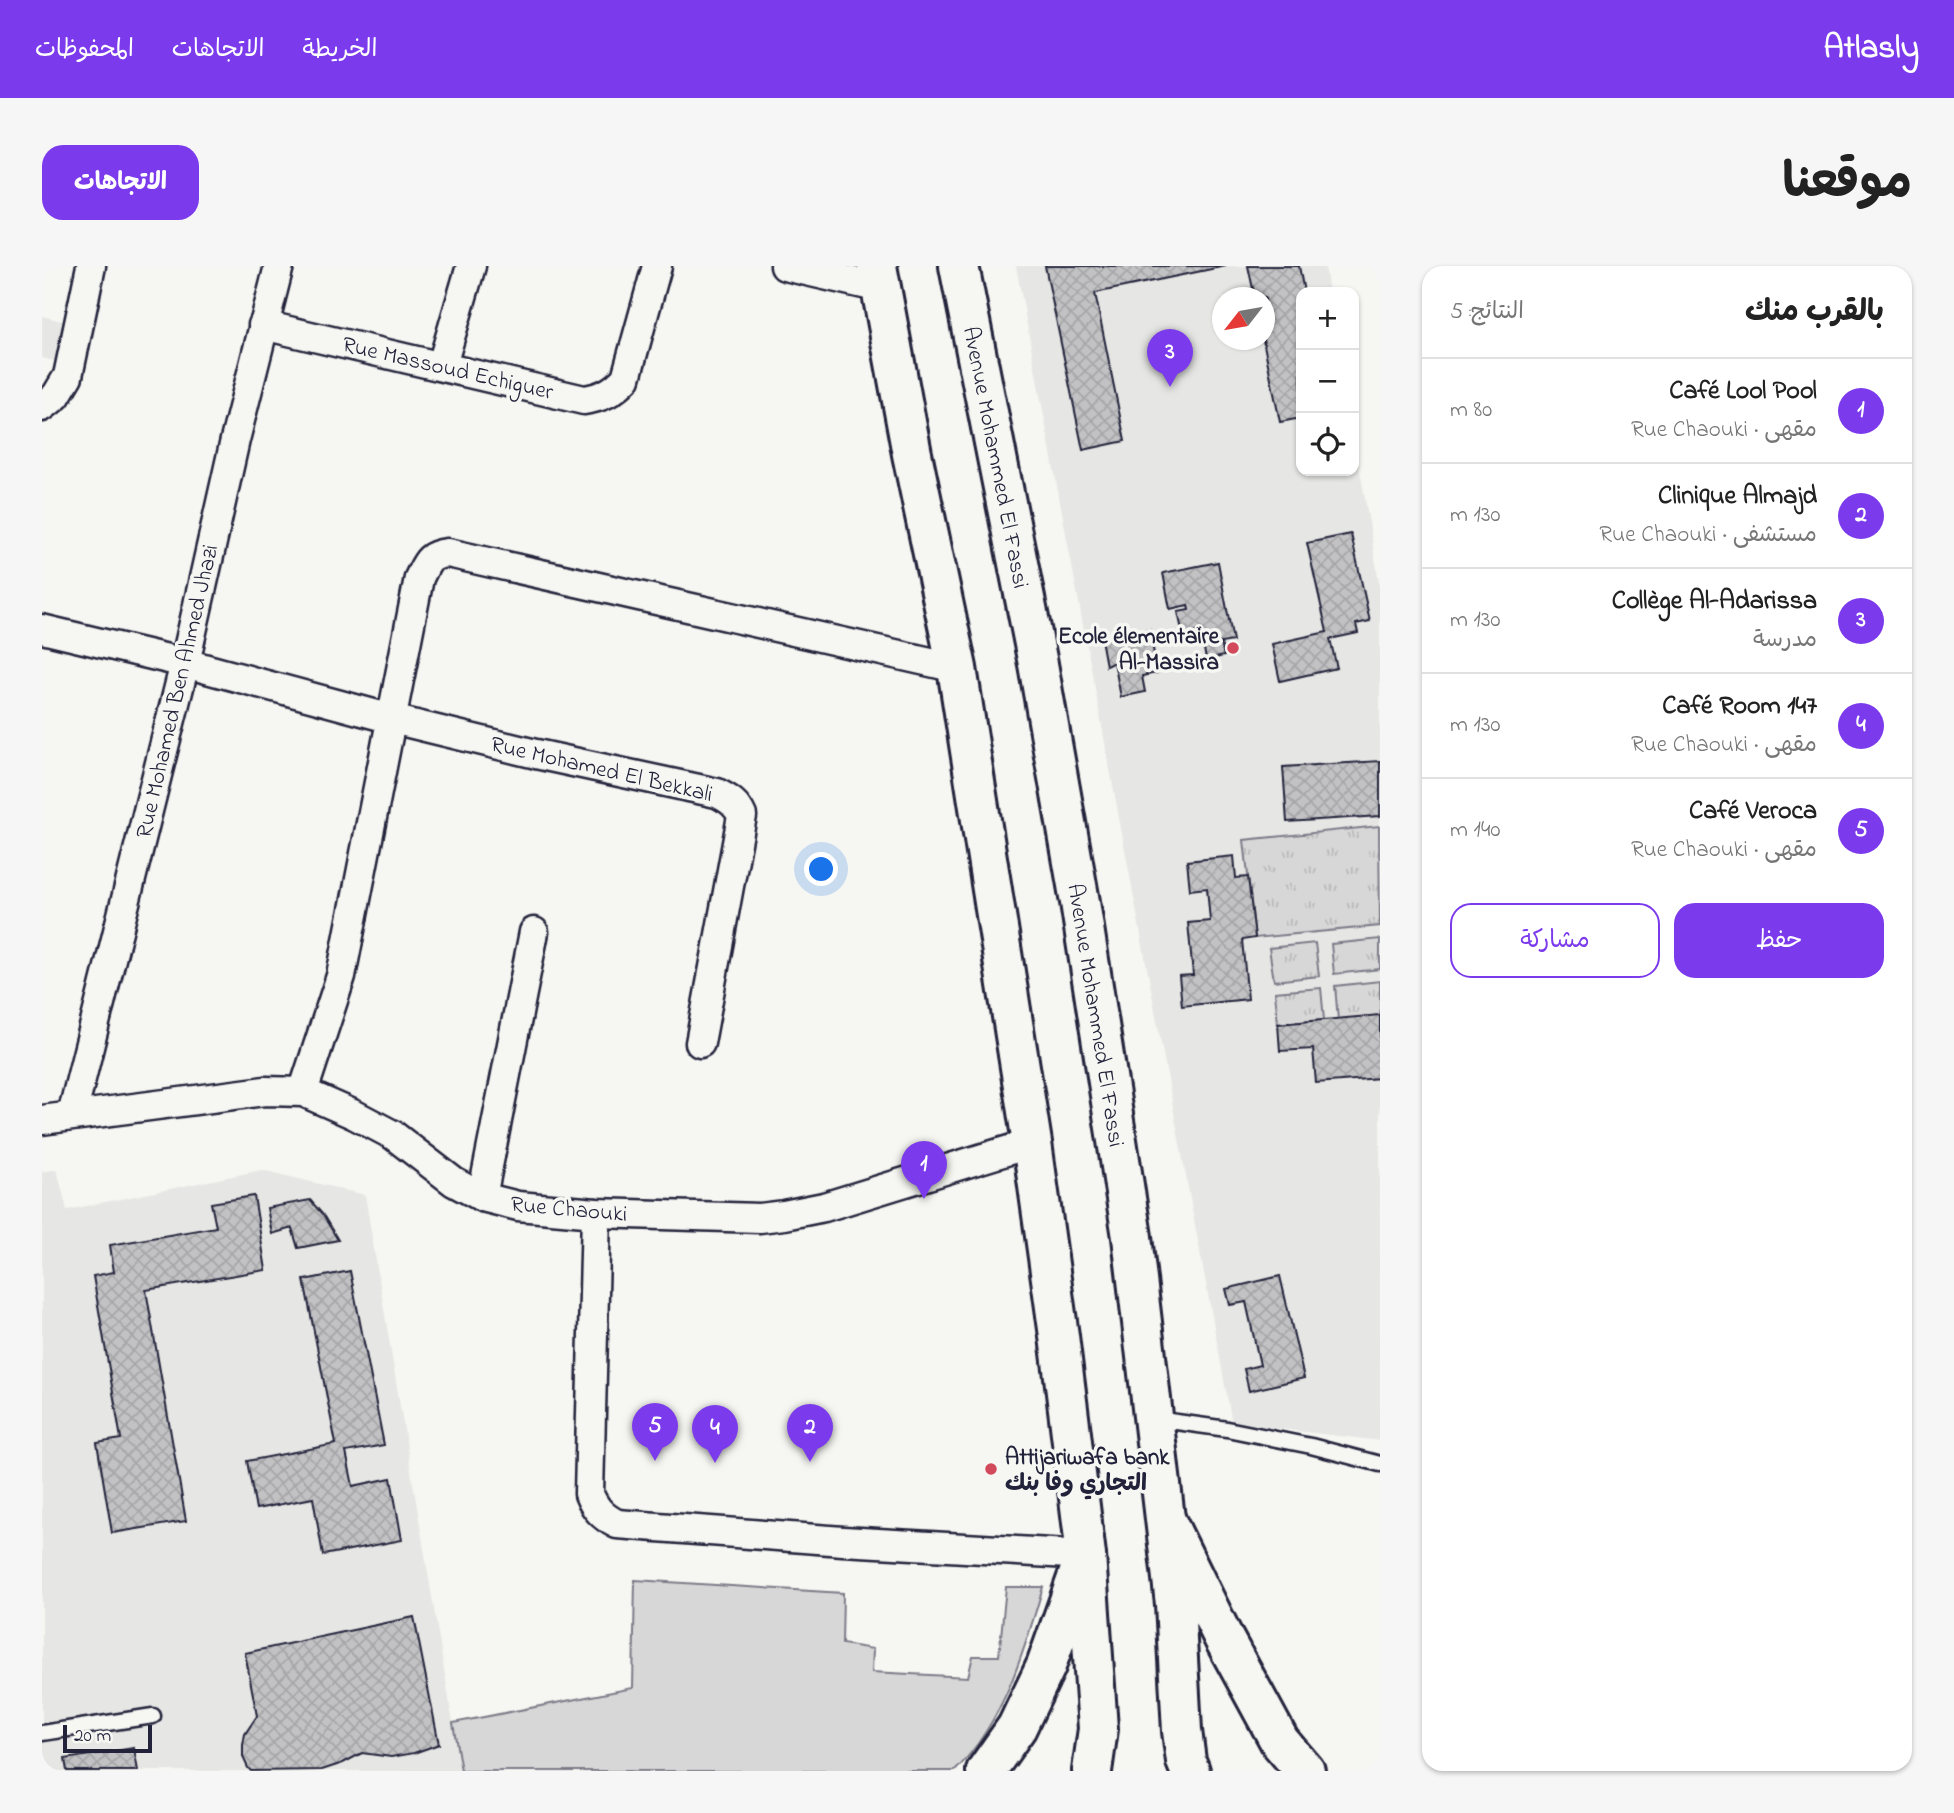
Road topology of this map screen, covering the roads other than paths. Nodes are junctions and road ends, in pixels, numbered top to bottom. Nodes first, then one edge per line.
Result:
1 (90, 266) edge
2 (279, 266) edge
3 (471, 266) edge
4 (657, 266) edge
5 (785, 266) edge
6 (959, 266) edge
7 (879, 277) edge
8 (263, 325) junction
9 (442, 365) junction
10 (42, 407) edge
11 (42, 629) edge
12 (185, 663) junction
13 (957, 668) junction
14 (392, 719) junction
15 (534, 932) dead end
16 (701, 1044) dead end
17 (303, 1092) junction
18 (52, 1117) edge
19 (1032, 1143) junction
20 (482, 1196) junction
21 (596, 1213) junction
22 (1155, 1419) junction
23 (1380, 1464) edge
24 (1166, 1521) junction
25 (1086, 1555) junction
26 (153, 1717) dead end
27 (42, 1733) edge
28 (986, 1771) edge
29 (1092, 1771) edge
30 (1190, 1771) edge
31 (1306, 1771) edge

1 - 10 street
2 - 8 street, Rue Mohamed Ben Ahmed Jhazi
3 - 9 street
4 - 9 street, Rue Massoud Echiguer
5 - 7 street
6 - 22 main road, Avenue Mohammed El Fassi
7 - 13 main road
8 - 9 street, Rue Massoud Echiguer
8 - 12 street, Rue Mohamed Ben Ahmed Jhazi
11 - 12 street, Rue Mohamed El Bekkali
12 - 14 street, Rue Mohamed El Bekkali
12 - 18 street, Rue Mohamed Ben Ahmed Jhazi
13 - 14 street
13 - 19 main road
14 - 16 street, Rue Mohamed El Bekkali
14 - 17 street
15 - 20 street
17 - 18 street, Rue Chaouki
17 - 20 street, Rue Chaouki
19 - 21 street, Rue Chaouki
19 - 25 main road
20 - 21 street, Rue Chaouki
21 - 25 street
22 - 23 lane
22 - 24 main road, Avenue Mohammed El Fassi
24 - 30 main road, Avenue Mohammed El Fassi
24 - 31 main road
25 - 28 main road
25 - 29 main road
26 - 27 lane

